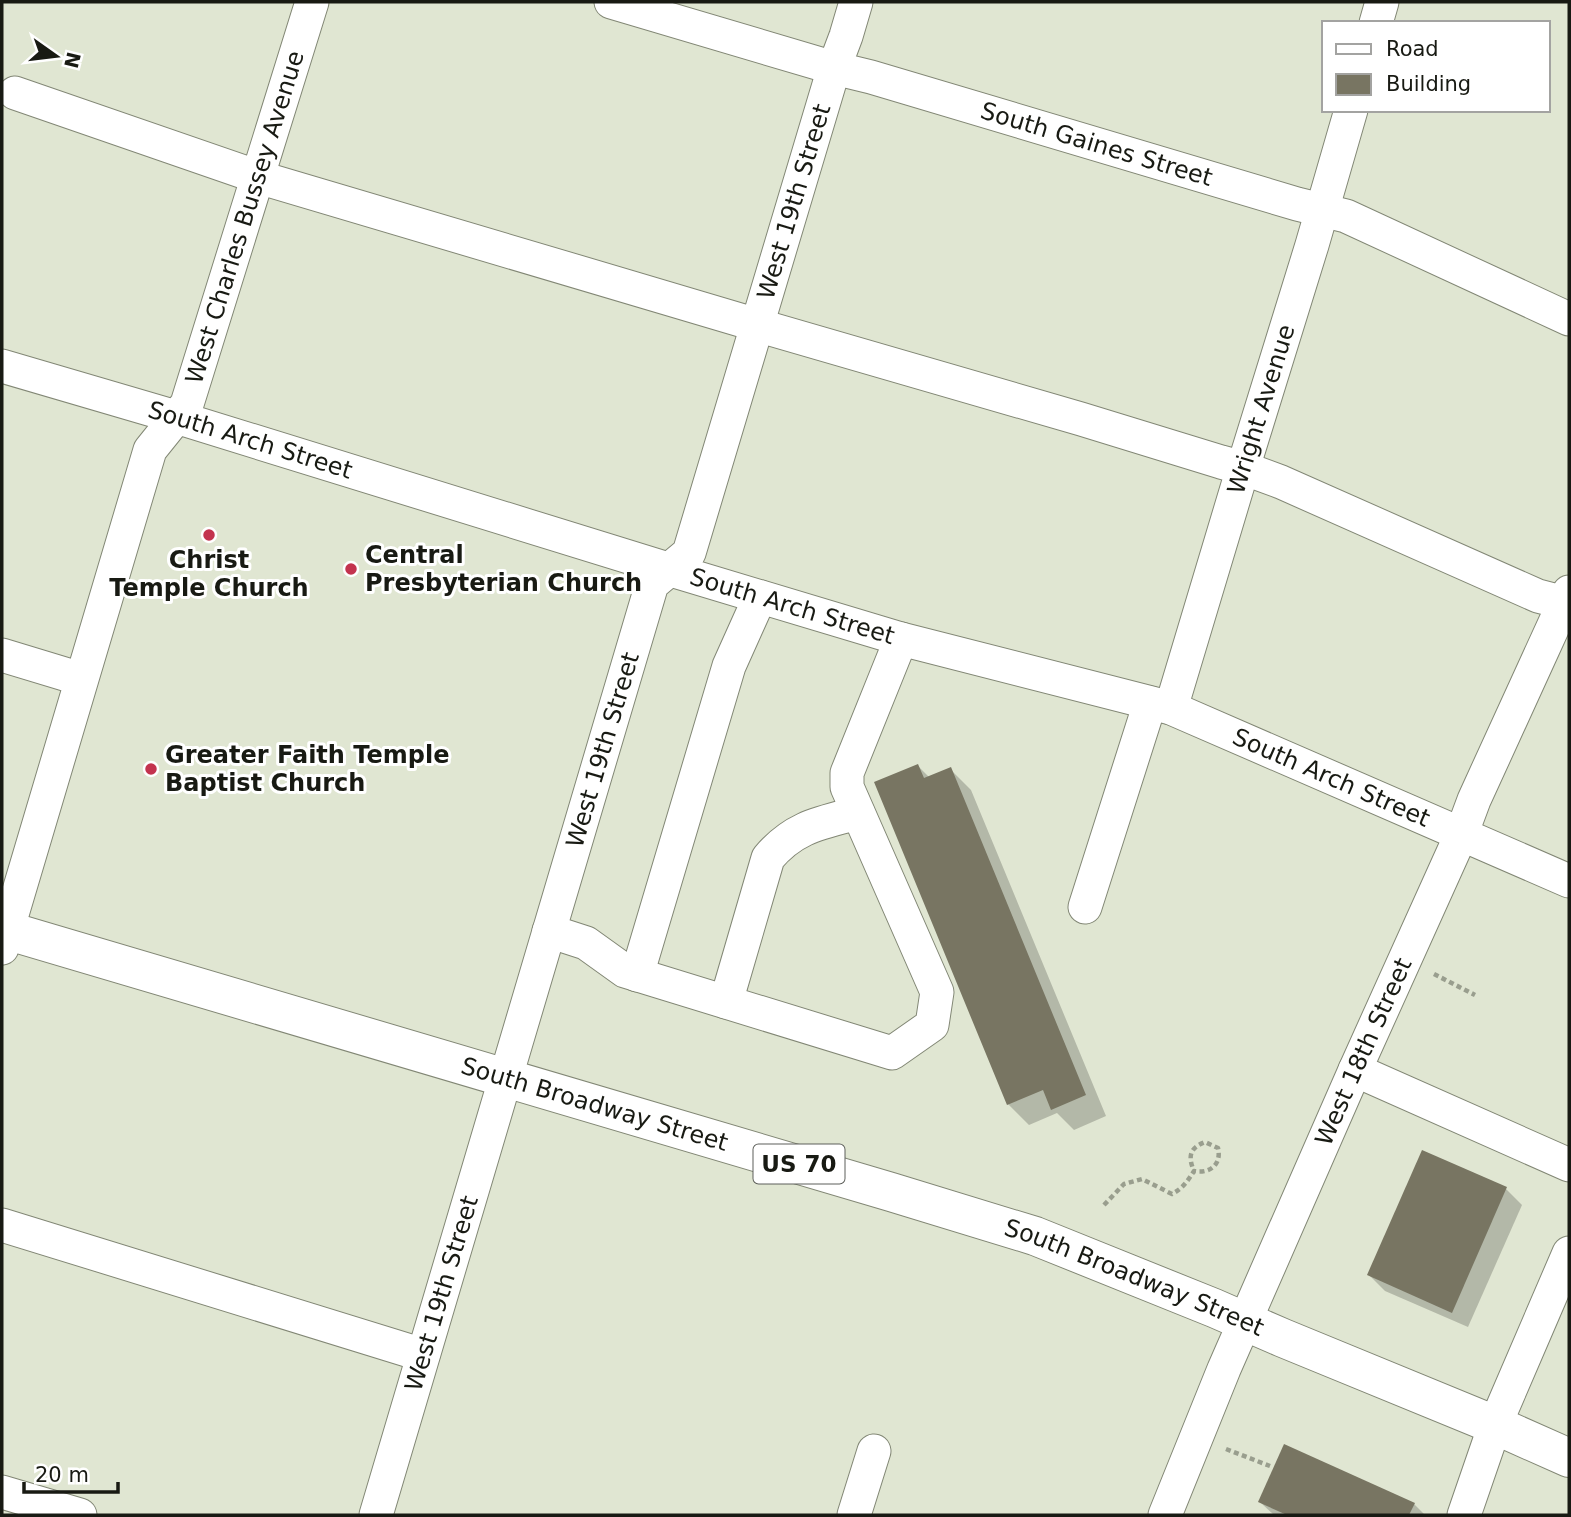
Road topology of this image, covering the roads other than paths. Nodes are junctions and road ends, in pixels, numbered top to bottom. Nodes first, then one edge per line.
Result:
1 (312, 2) edge
2 (611, 2) edge
3 (856, 2) edge
4 (1382, 2) edge
5 (1377, 21) edge
6 (834, 68) junction
7 (15, 93) dead end
8 (1350, 112) edge
9 (258, 177) junction
10 (1322, 210) junction
11 (1569, 318) edge
12 (757, 325) junction
13 (2, 366) edge
14 (176, 417) junction
15 (1243, 467) junction
16 (671, 570) junction
17 (760, 597) junction
18 (1568, 600) edge
19 (901, 639) junction
20 (2, 655) edge
21 (81, 679) junction
22 (1161, 705) junction
23 (858, 813) junction
24 (1461, 835) junction
25 (1569, 881) edge
26 (1085, 907) dead end
27 (549, 931) junction
28 (4, 936) edge
29 (637, 975) junction
30 (726, 1002) junction
31 (1355, 1070) junction
32 (505, 1078) junction
33 (1569, 1165) edge
34 (2, 1225) edge
35 (1569, 1254) edge
36 (1246, 1322) junction
37 (423, 1355) junction
38 (1495, 1425) junction
39 (874, 1451) dead end
40 (1569, 1458) edge
41 (2, 1492) edge
42 (80, 1515) edge
43 (376, 1515) edge
44 (854, 1515) edge
45 (1165, 1515) edge
46 (1464, 1515) edge

1 - 9 street, West Charles Bussey Avenue
2 - 6 street, South Gaines Street
3 - 6 street, West 19th Street
4 - 5 street
6 - 10 street, South Gaines Street
6 - 12 street, West 19th Street
7 - 9 street
8 - 10 street, Wright Avenue
9 - 12 street
9 - 14 street, West Charles Bussey Avenue
10 - 11 street, South Gaines Street
10 - 15 street, Wright Avenue
12 - 15 street
12 - 16 street, West 19th Street
13 - 14 street, South Arch Street
14 - 16 street, South Arch Street
14 - 21 street, West Charles Bussey Avenue
15 - 18 street
15 - 22 street, Wright Avenue
16 - 17 street, South Arch Street
16 - 27 street, West 19th Street
17 - 19 street, South Arch Street
17 - 29 street
18 - 24 street, West 18th Street
19 - 22 street, South Arch Street
19 - 23 street
20 - 21 street
21 - 28 street, West Charles Bussey Avenue
22 - 24 street, South Arch Street
22 - 26 street, Wright Avenue
23 - 30 street
23 - 30 street
24 - 25 street, South Arch Street
24 - 31 street, West 18th Street
27 - 29 street
27 - 32 street, West 19th Street
28 - 32 main road, South Broadway Street / US 70
29 - 30 street
31 - 33 street
31 - 36 street, West 18th Street
32 - 36 main road, South Broadway Street / US 70
32 - 37 street, West 19th Street
34 - 37 street
35 - 38 street
36 - 38 main road, South Broadway Street / US 70
36 - 45 street, West 18th Street
37 - 43 street, West 19th Street
38 - 40 main road, South Broadway Street / US 70
38 - 46 street
39 - 44 street
41 - 42 street

